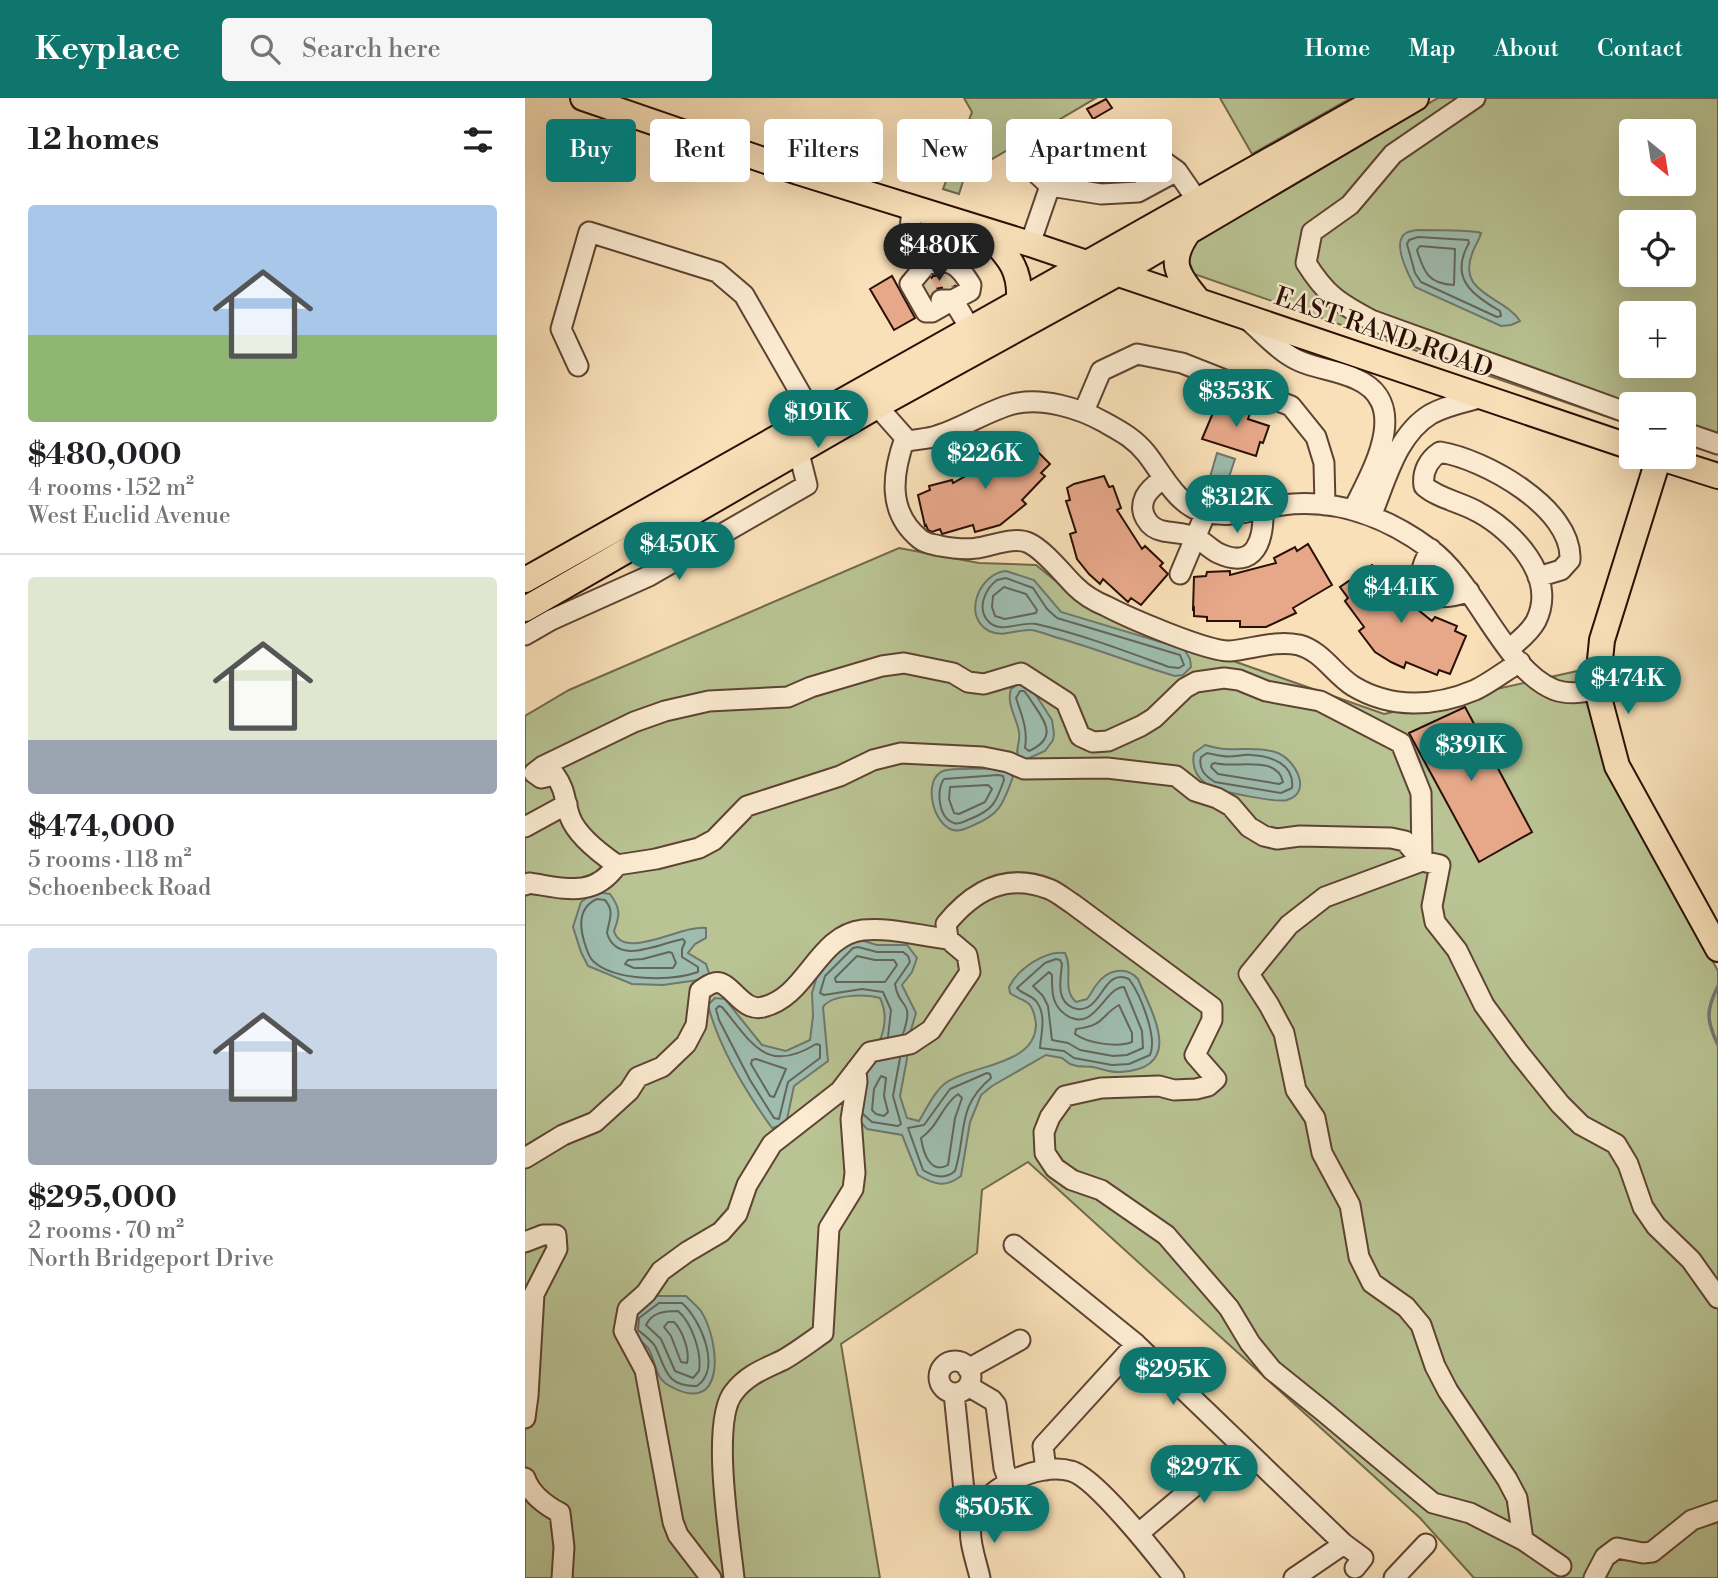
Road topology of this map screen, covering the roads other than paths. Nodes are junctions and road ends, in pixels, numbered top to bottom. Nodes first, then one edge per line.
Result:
1 (583, 98) edge
2 (1380, 98) edge
3 (1416, 98) edge
4 (1475, 98) edge
5 (620, 104) edge
6 (1178, 171) junction
7 (1050, 186) junction
8 (1197, 200) junction
9 (912, 208) junction
10 (984, 230) junction
11 (1190, 230) junction
12 (1030, 244) junction
13 (1086, 263) junction
14 (931, 273) junction
15 (1117, 274) junction
16 (945, 295) junction
17 (1019, 301) junction
18 (1199, 301) junction
19 (1243, 315) junction
20 (971, 328) junction
21 (578, 366) dead end
22 (1483, 397) junction
23 (877, 406) junction
24 (1619, 410) edge
25 (1084, 411) junction
26 (814, 417) junction
27 (1696, 436) edge
28 (905, 438) junction
29 (791, 443) junction
30 (1619, 443) edge
31 (1718, 444) edge
32 (1655, 469) edge
33 (1696, 469) edge
34 (1718, 476) edge
35 (1164, 478) junction
36 (1325, 505) junction
37 (1263, 509) junction
38 (1206, 512) junction
39 (1362, 513) junction
40 (1195, 537) junction
41 (1431, 549) junction
42 (1180, 574) dead end
43 (1538, 577) junction
44 (525, 580) edge
45 (1469, 591) junction
46 (525, 609) edge
47 (525, 635) edge
48 (1515, 655) junction
49 (1597, 690) junction
50 (567, 804) junction
51 (525, 827) edge
52 (1422, 861) junction
53 (617, 865) junction
54 (525, 885) edge
55 (948, 939) junction
56 (1718, 948) edge
57 (856, 1070) junction
58 (525, 1158) edge
59 (525, 1242) edge
60 (1014, 1245) dead end
61 (1718, 1298) edge
62 (1020, 1340) dead end
63 (1136, 1344) junction
64 (963, 1383) junction
65 (525, 1418) edge
66 (1242, 1446) junction
67 (1046, 1470) junction
68 (525, 1478) edge
69 (1009, 1482) junction
70 (978, 1508) junction
71 (1718, 1511) edge
72 (1139, 1533) junction
73 (1523, 1540) junction
74 (1344, 1544) junction
75 (1426, 1544) dead end
76 (1561, 1566) dead end
77 (1355, 1568) dead end
78 (562, 1578) edge
79 (711, 1578) edge
80 (734, 1578) edge
81 (980, 1578) edge
82 (1174, 1578) edge
83 (1294, 1578) edge
84 (1394, 1578) edge
85 (1594, 1578) edge

1 - 5 main road, EAST RAND ROAD
2 - 8 main road
3 - 11 main road
4 - 24 street
5 - 9 main road, EAST RAND ROAD
6 - 7 street
6 - 7 street
6 - 8 street
7 - 12 street
8 - 13 main road
9 - 10 main road, EAST RAND ROAD
9 - 14 street
10 - 12 main road, EAST RAND ROAD
10 - 17 main road
11 - 15 main road
11 - 18 main road
12 - 13 main road, EAST RAND ROAD
13 - 15 main road, EAST RAND ROAD
13 - 17 main road
14 - 16 street
14 - 16 street
15 - 18 main road, EAST RAND ROAD
15 - 23 main road
16 - 20 street
17 - 20 main road
18 - 19 main road, EAST RAND ROAD
19 - 22 main road, EAST RAND ROAD
19 - 39 street
20 - 26 main road
21 - 26 street
22 - 30 main road, EAST RAND ROAD
22 - 39 street
23 - 28 street
23 - 29 main road
25 - 28 street
25 - 35 street
25 - 36 street
26 - 29 main road
27 - 31 street
28 - 48 street
29 - 44 main road
29 - 46 main road
29 - 47 street
32 - 49 main road
33 - 34 main road
35 - 38 street
35 - 40 street
36 - 37 street
36 - 39 street
37 - 38 street
37 - 40 street
38 - 40 street
39 - 41 street
40 - 42 street
41 - 45 street
41 - 45 street
43 - 43 street
43 - 48 street
45 - 48 street
48 - 49 street
49 - 56 main road
50 - 51 street
50 - 52 street
50 - 53 street
52 - 53 street
52 - 61 street
52 - 73 street
53 - 54 street
55 - 57 street
55 - 58 street
55 - 73 street
57 - 79 street
57 - 80 street
59 - 65 street
60 - 63 street
62 - 64 street
63 - 66 street
63 - 67 street
64 - 69 street
64 - 70 street
66 - 72 street
66 - 74 street
67 - 69 street
67 - 72 street
68 - 78 street
69 - 70 street
70 - 81 street
71 - 85 street
72 - 82 street
73 - 76 street
74 - 77 street
74 - 83 street
75 - 84 street

